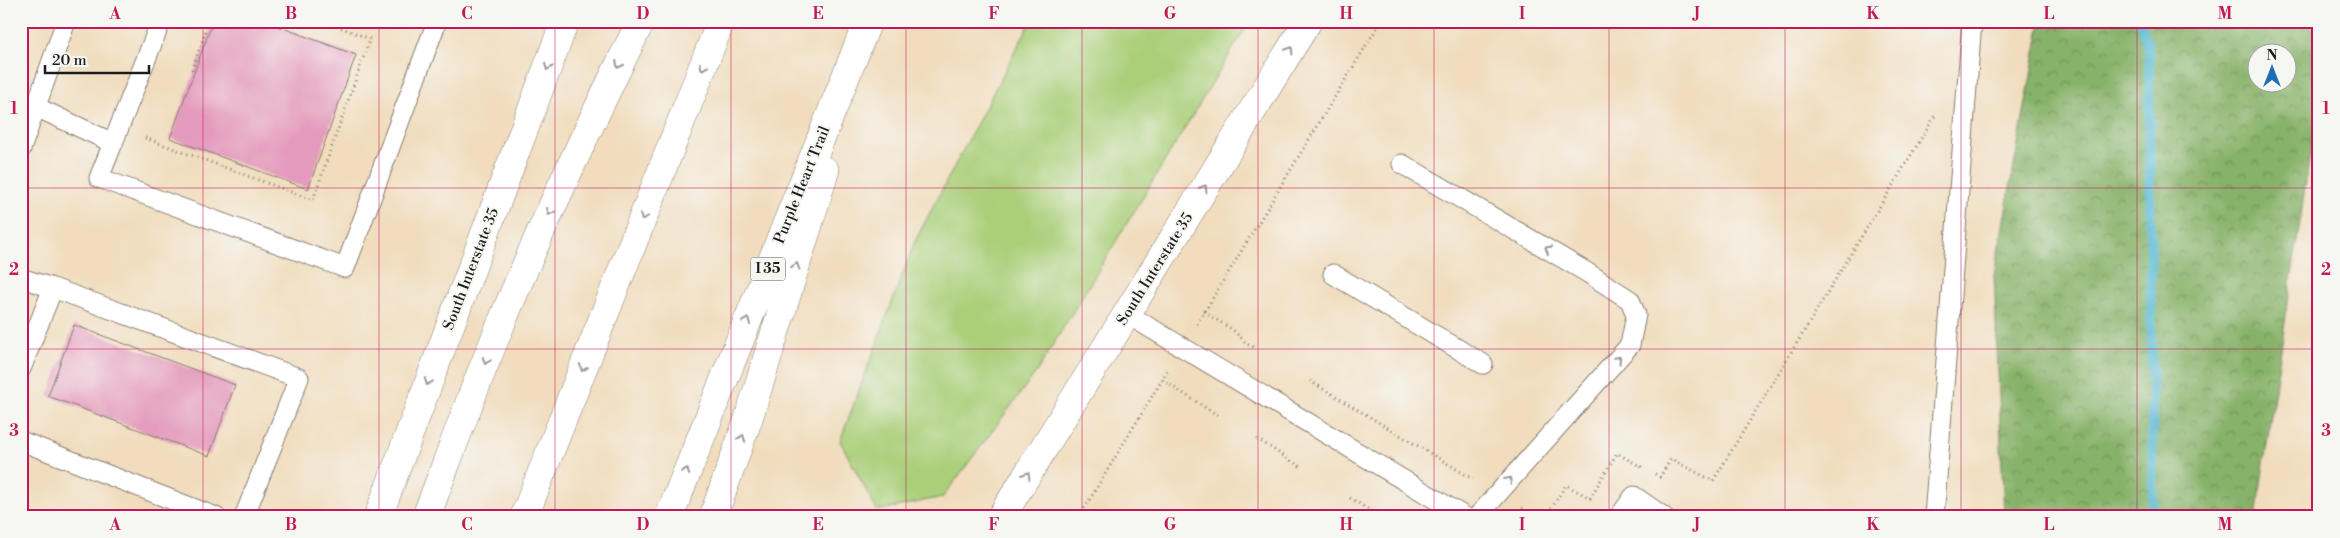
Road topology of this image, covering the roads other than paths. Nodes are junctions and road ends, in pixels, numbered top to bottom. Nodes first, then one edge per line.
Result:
1 (66, 21) edge
2 (161, 21) edge
3 (437, 21) edge
4 (565, 21) edge
5 (641, 21) edge
6 (721, 21) edge
7 (870, 21) edge
8 (1308, 21) edge
9 (1972, 21) edge
10 (36, 107) junction
11 (113, 143) junction
12 (21, 149) edge
13 (1402, 164) dead end
14 (1333, 274) dead end
15 (21, 278) edge
16 (53, 288) junction
17 (1127, 314) junction
18 (1483, 364) dead end
19 (21, 369) edge
20 (21, 441) edge
21 (216, 517) edge
22 (244, 517) edge
23 (378, 517) edge
24 (426, 517) edge
25 (524, 517) edge
26 (668, 517) edge
27 (713, 517) edge
28 (1001, 517) edge
29 (1465, 517) edge
30 (1477, 517) edge
31 (1619, 517) edge
32 (1664, 517) edge
33 (1934, 517) edge

1 - 10 lane
2 - 11 lane
3 - 11 lane
4 -> 23 main road, South Interstate 35
5 -> 24 main road
6 -> 25 main road
26 -> 7 main road, Purple Heart Trail / I 35
27 -> 7 main road
17 -> 8 main road, South Interstate 35
9 - 33 lane
10 - 11 lane
10 - 12 lane
30 -> 13 lane
14 - 18 lane
15 - 16 lane
16 - 19 lane
16 - 22 lane
28 -> 17 main road, South Interstate 35
17 - 29 lane
20 - 21 lane
31 - 32 lane

